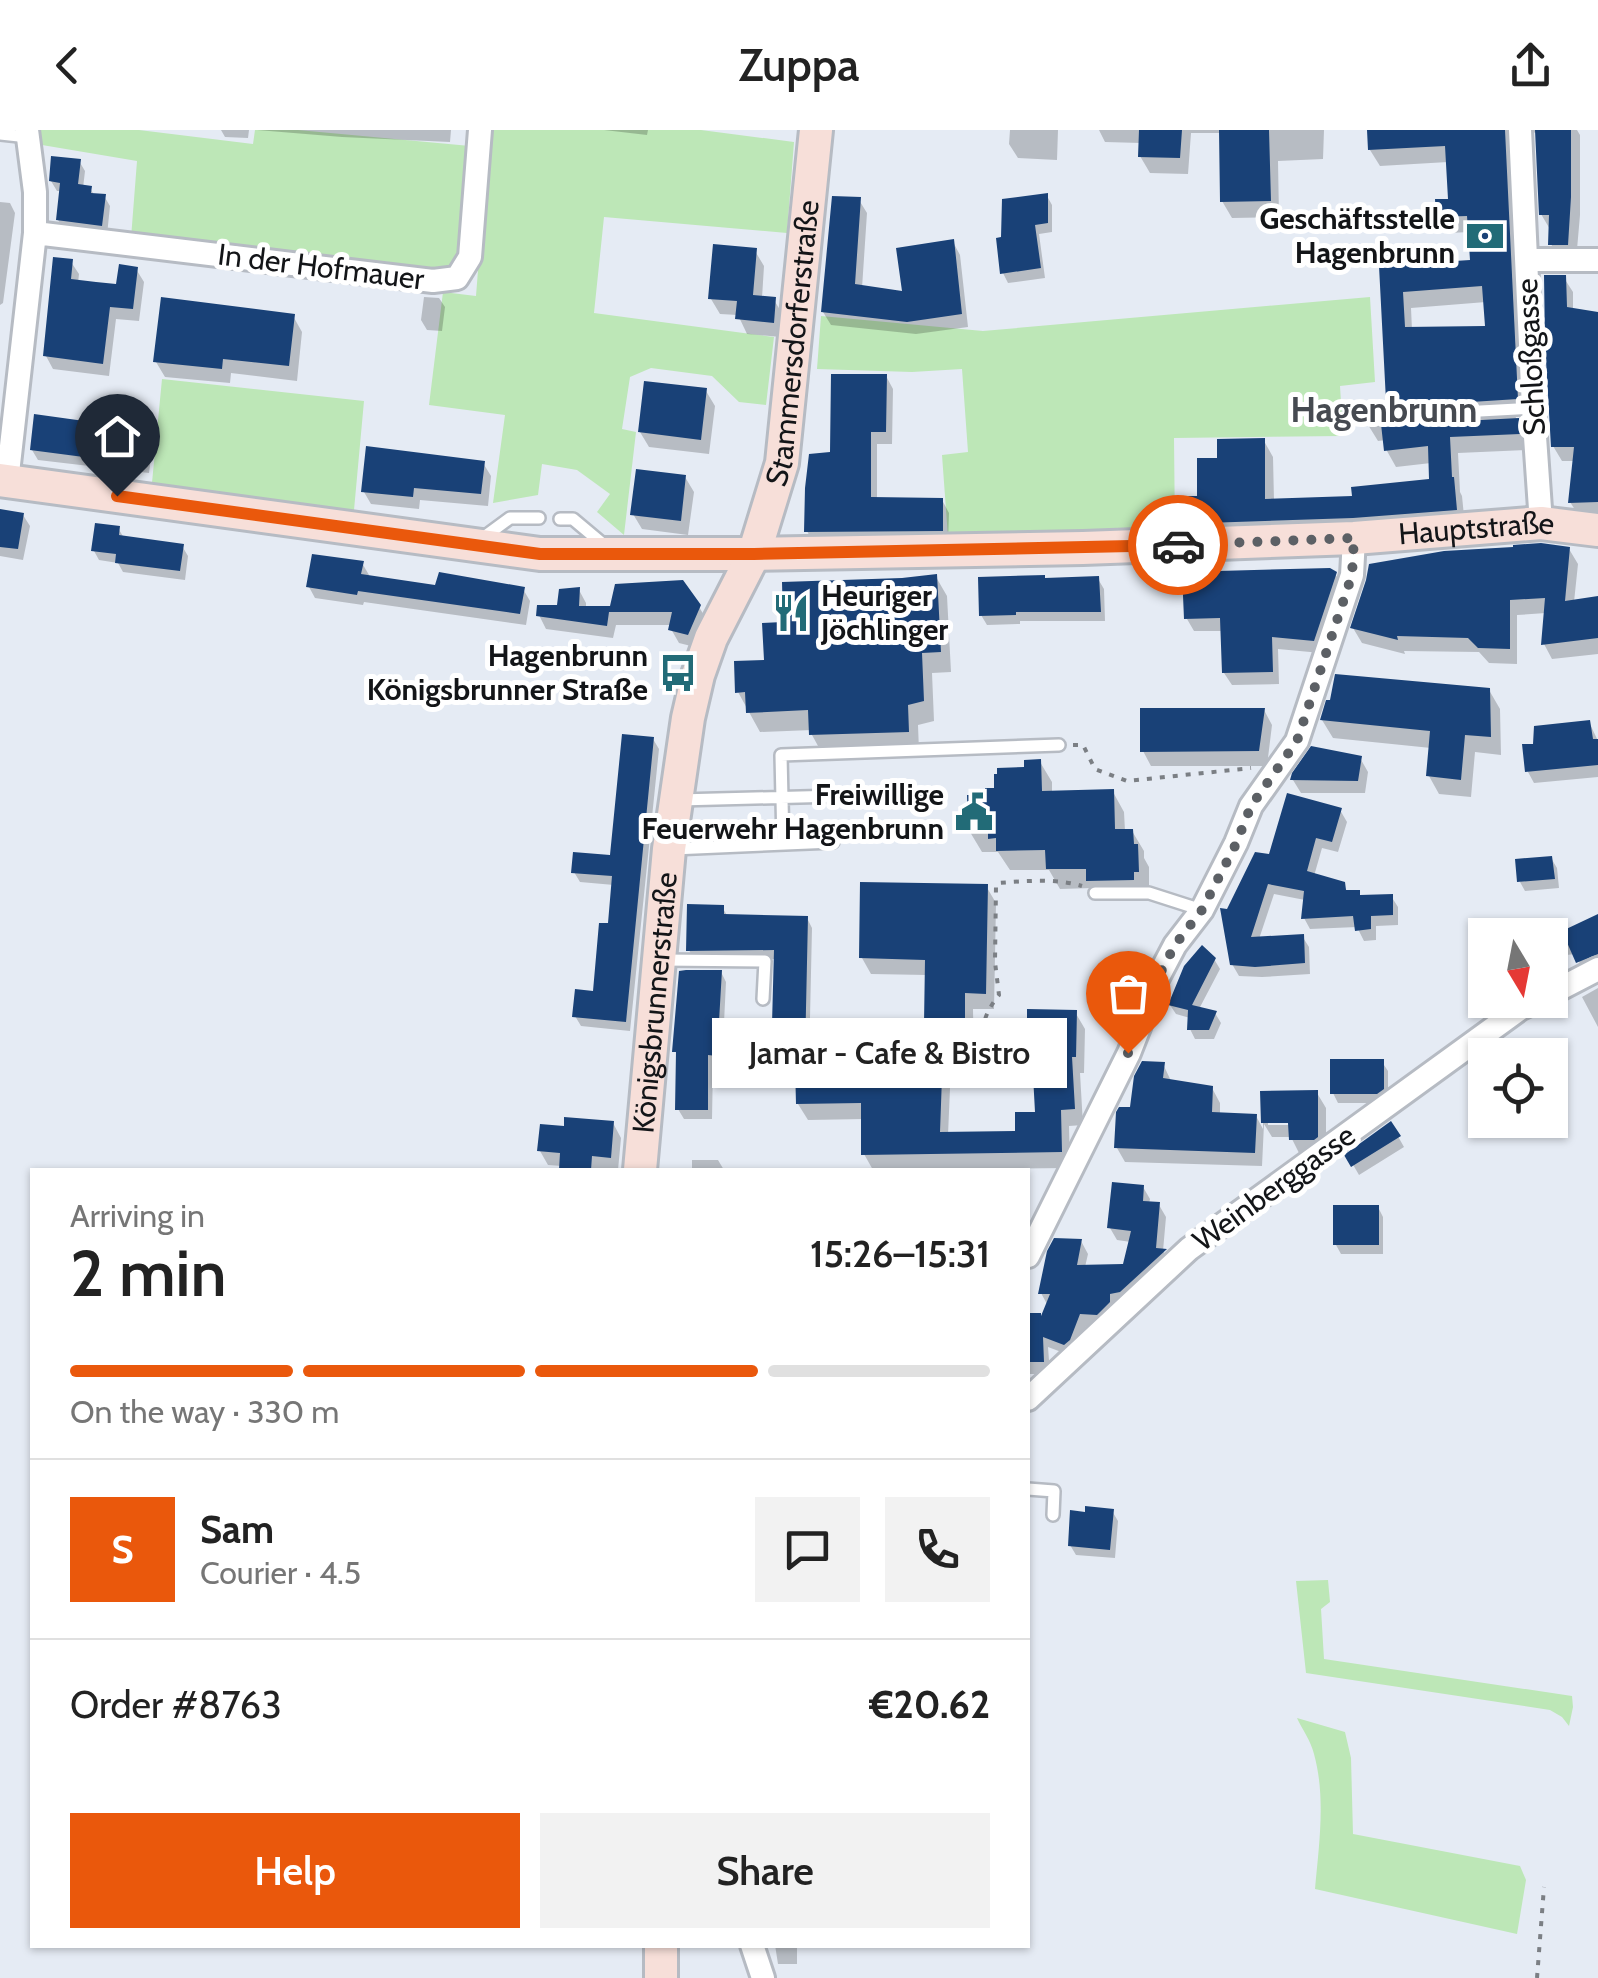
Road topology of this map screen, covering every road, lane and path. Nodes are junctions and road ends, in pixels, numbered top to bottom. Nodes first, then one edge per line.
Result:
1 (480, 130) edge
2 (816, 130) edge
3 (1520, 130) edge
4 (0, 134) edge
5 (27, 134) edge
6 (35, 233) junction
7 (1526, 260) junction
8 (1598, 260) edge
9 (1533, 408) junction
10 (1425, 414) dead end
11 (4, 481) edge
12 (538, 518) dead end
13 (560, 519) dead end
14 (1541, 523) junction
15 (1598, 530) edge
16 (1354, 538) junction
17 (472, 545) junction
18 (615, 554) junction
19 (754, 554) junction
20 (1058, 745) dead end
21 (1083, 745) dead end
22 (1271, 776) junction
23 (914, 794) dead end
24 (782, 797) junction
25 (676, 800) junction
26 (833, 842) dead end
27 (783, 844) junction
28 (669, 849) junction
29 (1095, 892) joint
30 (1202, 910) junction
31 (659, 960) junction
32 (1598, 969) edge
33 (1568, 985) edge
34 (763, 999) dead end
35 (1507, 1018) edge
36 (955, 1070) dead end
37 (640, 1168) edge
38 (1030, 1252) edge
39 (1030, 1397) edge
40 (1030, 1490) edge
41 (1053, 1515) dead end
42 (1544, 1887) dead end
43 (661, 1948) edge
44 (753, 1948) edge
45 (661, 1978) edge
46 (763, 1978) edge
47 (1537, 1978) edge

1 - 6 street, In der Hofmauer
2 - 19 main road, Stammersdorferstraße
3 - 7 street, Schloßgasse
4 - 5 lane
5 - 6 street
6 - 11 street
7 - 8 street
7 - 9 street, Schloßgasse
9 - 10 lane
9 - 14 street, Schloßgasse
11 - 17 main road, Hauptstraße
12 - 17 lane
13 - 18 lane
14 - 15 main road, Hauptstraße
14 - 16 main road, Hauptstraße
16 - 19 main road, Hauptstraße
16 - 22 street
17 - 18 main road, Hauptstraße
18 - 19 main road, Hauptstraße
19 - 25 main road, Königsbrunnerstraße
20 - 24 lane
21 - 22 path
22 - 30 street
23 - 24 lane
24 - 25 lane
24 - 27 lane
25 - 28 main road, Königsbrunnerstraße
26 - 27 lane
27 - 28 lane
28 - 31 main road, Königsbrunnerstraße
29 - 30 lane
29 - 36 path
30 - 38 street
31 - 34 lane
31 - 37 main road, Königsbrunnerstraße
32 - 33 street
35 - 39 street, Weinberggasse
40 - 41 lane
42 - 47 path
43 - 45 main road
44 - 46 street

